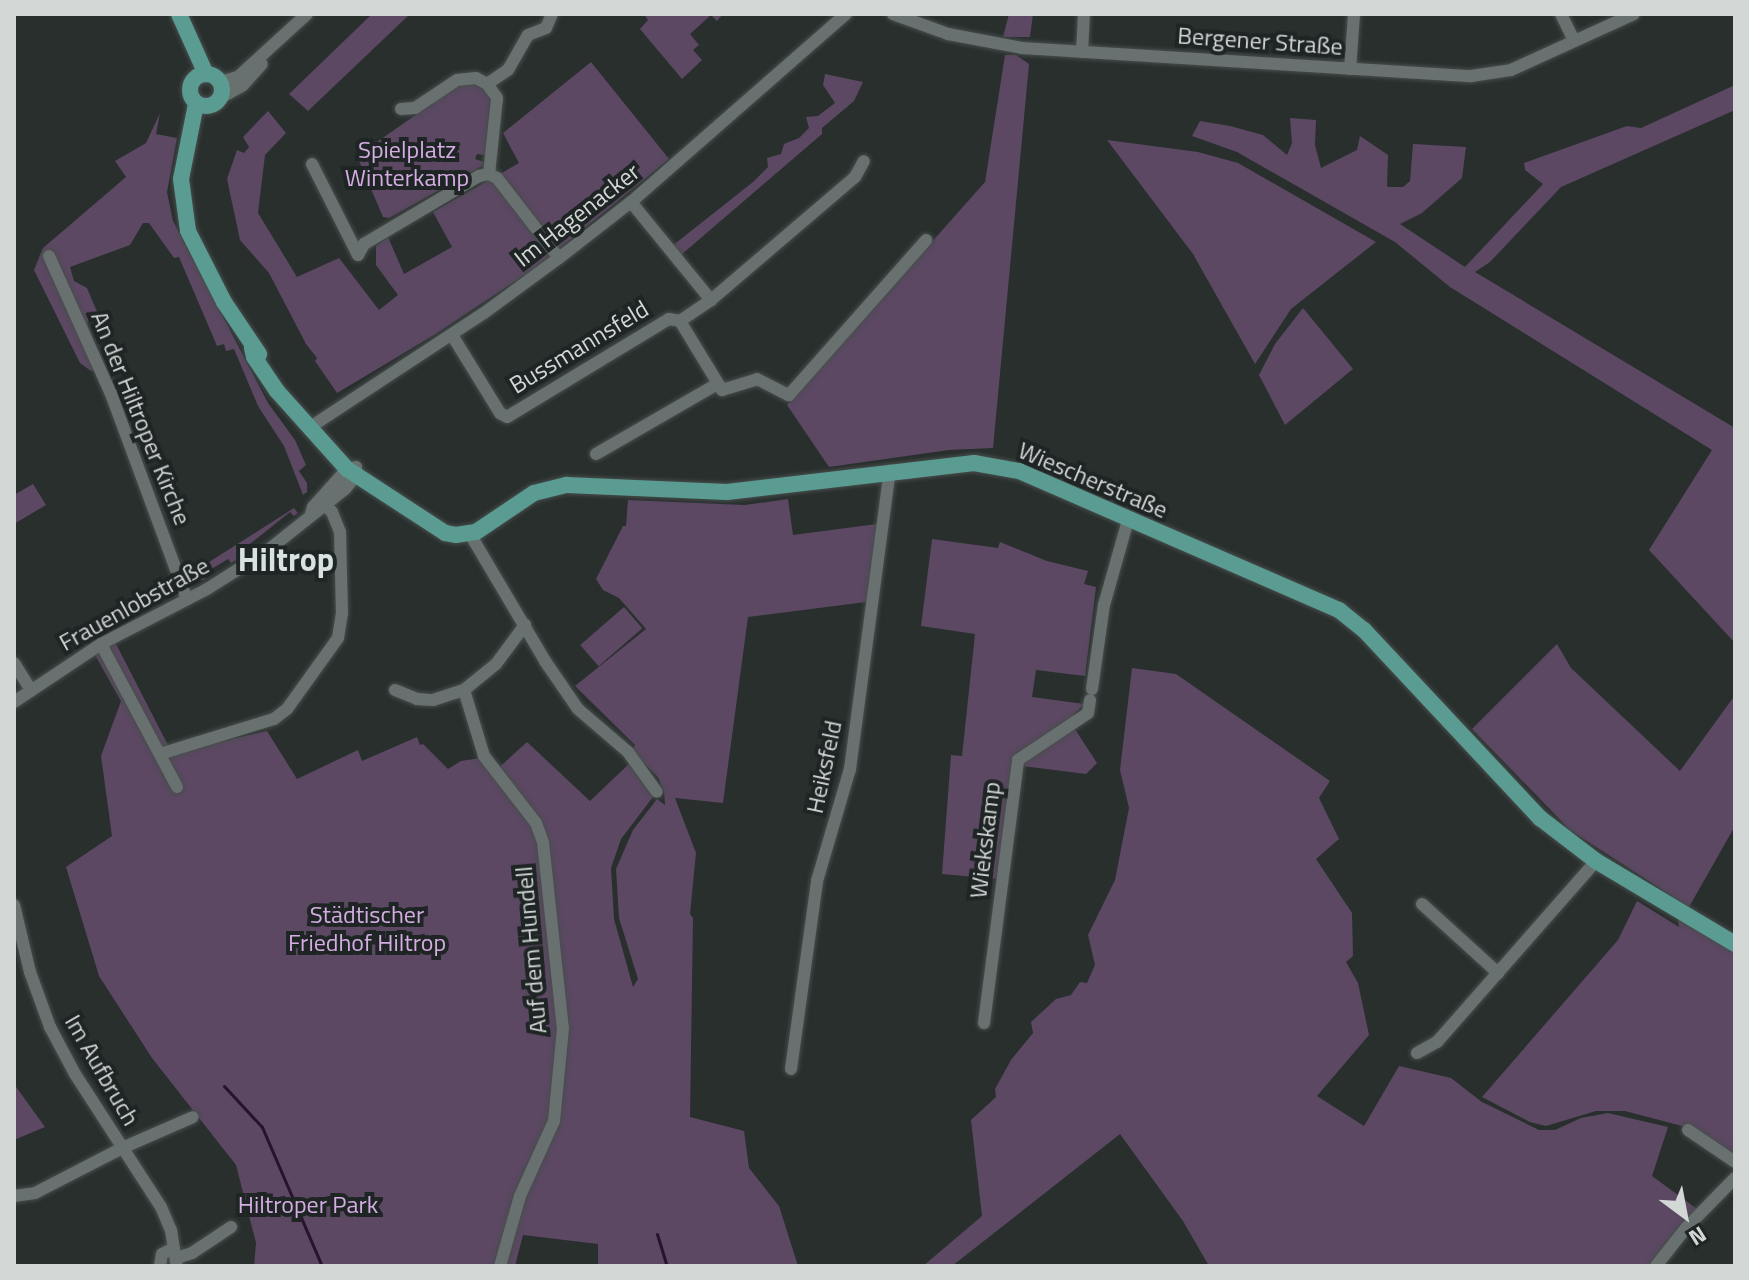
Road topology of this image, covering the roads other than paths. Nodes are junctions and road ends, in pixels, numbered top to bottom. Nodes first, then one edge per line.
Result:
1 (307, 14) edge
2 (552, 14) edge
3 (846, 14) edge
4 (1084, 14) edge
5 (1354, 14) edge
6 (1561, 14) edge
7 (1634, 14) edge
8 (901, 15) edge
9 (180, 16) edge
10 (1574, 41) junction
11 (1082, 52) junction
12 (1350, 69) junction
13 (487, 84) junction
14 (207, 91) junction
15 (401, 109) dead end
16 (864, 161) dead end
17 (312, 164) dead end
18 (489, 174) junction
19 (631, 202) junction
20 (926, 240) dead end
21 (49, 256) dead end
22 (559, 258) junction
23 (711, 300) junction
24 (680, 321) junction
25 (452, 335) junction
26 (717, 384) junction
27 (312, 427) junction
28 (596, 454) dead end
29 (890, 471) junction
30 (356, 474) junction
31 (323, 503) junction
32 (1128, 520) junction
33 (470, 534) junction
34 (187, 599) junction
35 (525, 625) junction
36 (101, 644) junction
37 (14, 663) edge
38 (31, 690) junction
39 (395, 690) dead end
40 (464, 690) junction
41 (14, 702) edge
42 (160, 754) junction
43 (177, 787) dead end
44 (657, 792) dead end
45 (1596, 861) junction
46 (1422, 904) dead end
47 (14, 905) edge
48 (1735, 944) edge
49 (1498, 973) junction
50 (984, 1023) dead end
51 (1417, 1053) dead end
52 (791, 1069) dead end
53 (193, 1117) dead end
54 (1688, 1130) dead end
55 (122, 1148) junction
56 (1735, 1162) edge
57 (1735, 1178) edge
58 (14, 1196) edge
59 (231, 1227) dead end
60 (176, 1257) edge
61 (160, 1266) edge
62 (500, 1266) edge
63 (1656, 1266) edge

1 - 14 street
2 - 13 street
3 - 19 street, Im Hagenacker
4 - 11 street
5 - 12 street
6 - 10 street
7 - 10 street, Bergener Straße
8 - 11 street, Bergener Straße
9 - 14 main road
10 - 12 street, Bergener Straße
11 - 12 street, Bergener Straße
13 - 15 street
13 - 18 street
14 - 27 main road
16 - 23 street, Bussmannsfeld
17 - 18 street
18 - 22 street
19 - 22 street, Im Hagenacker
19 - 23 street
20 - 26 street
21 - 34 street, An der Hiltroper Kirche
22 - 25 street, Im Hagenacker
23 - 24 street, Bussmannsfeld
24 - 25 street, Bussmannsfeld
24 - 26 street, Bussmannsfeld
25 - 27 street, Im Hagenacker
26 - 28 street
27 - 30 main road
29 - 32 main road, Wiescherstraße
29 - 33 main road, Wiescherstraße
29 - 52 street, Heiksfeld
30 - 31 street, Frauenlobstraße
30 - 33 main road
31 - 34 street, Frauenlobstraße
31 - 42 street
32 - 45 main road, Wiescherstraße
32 - 50 street, Wiekskamp
33 - 35 street
34 - 36 street, Frauenlobstraße
35 - 40 street
35 - 44 street
36 - 38 street, Frauenlobstraße
36 - 42 street
37 - 38 street
38 - 41 street, Frauenlobstraße
39 - 40 street
40 - 62 street, Auf dem Hundell
42 - 43 street
45 - 48 main road, Wiescherstraße
45 - 49 street
46 - 49 street
47 - 55 street, Im Aufbruch
49 - 51 street
53 - 55 street
54 - 56 street
55 - 58 street
55 - 60 street, Im Aufbruch
57 - 63 street
59 - 60 street
60 - 61 street

